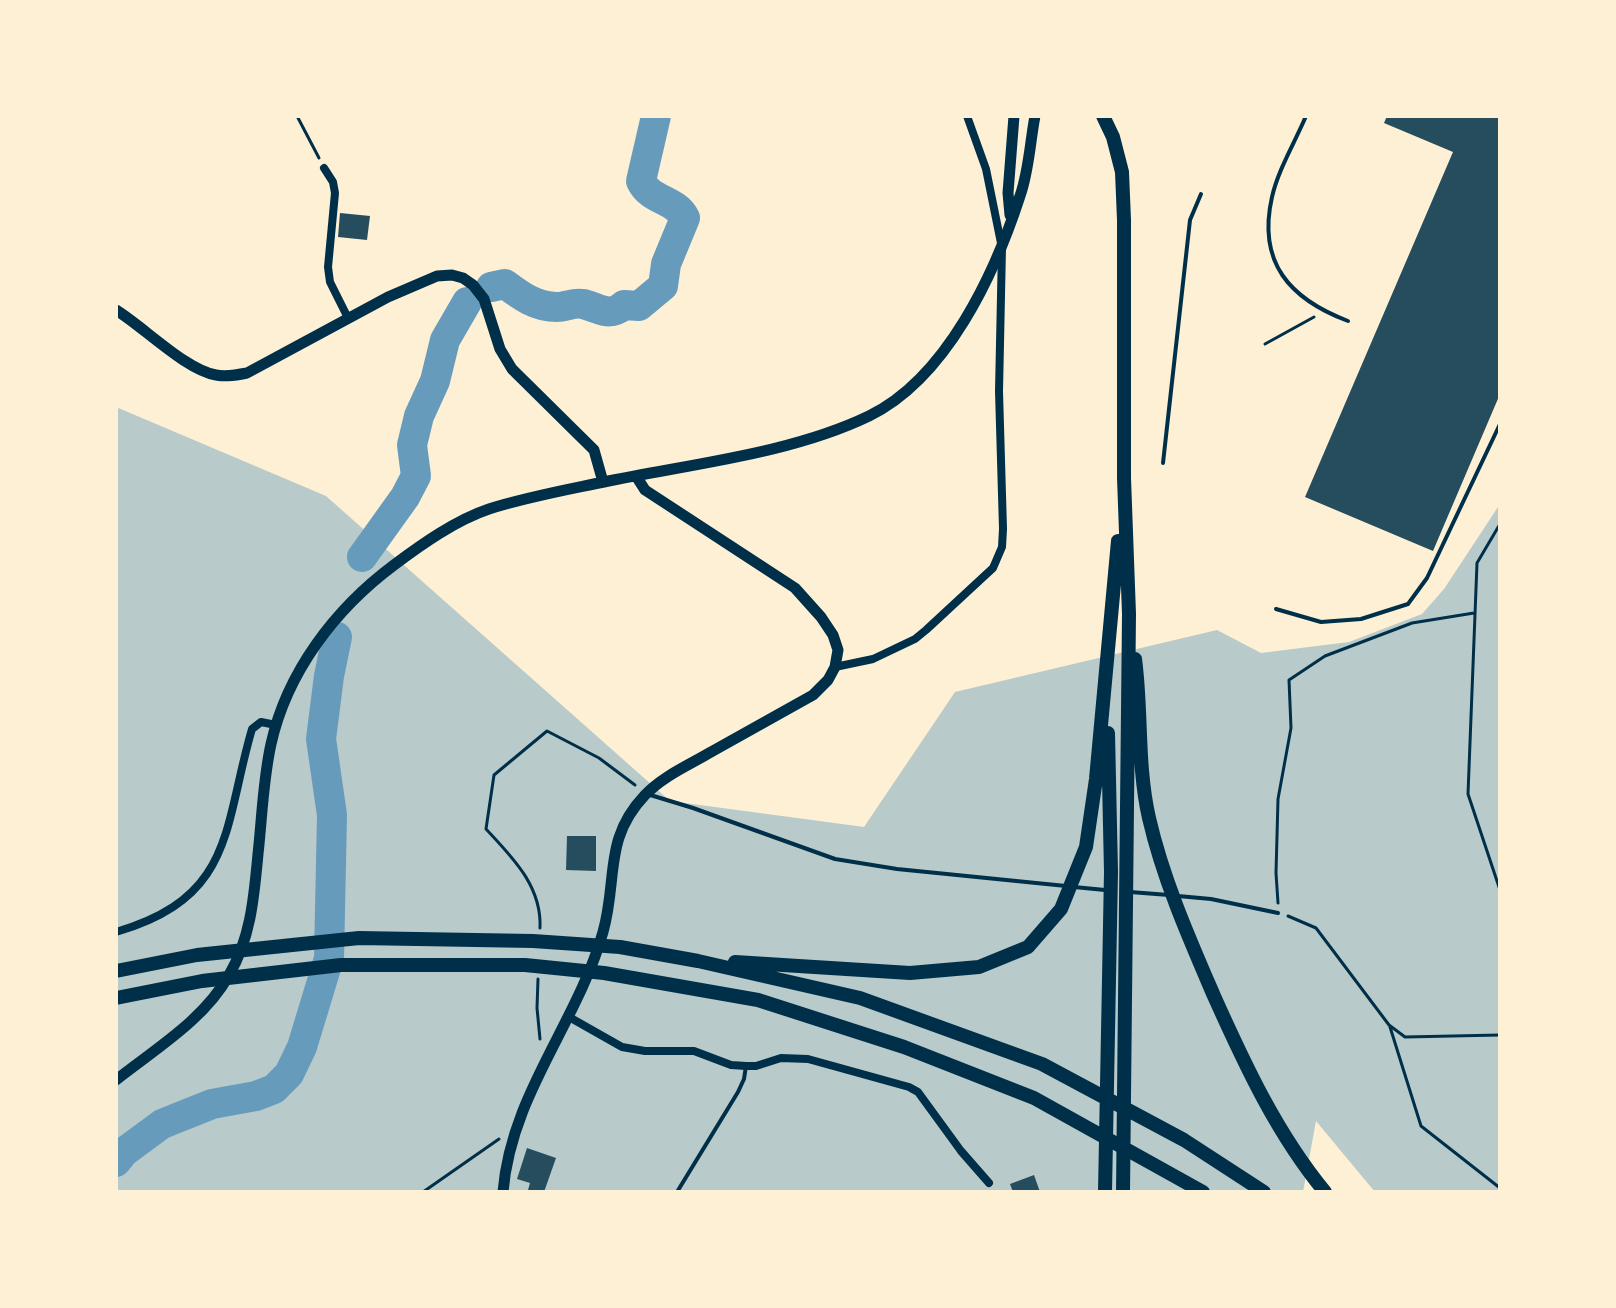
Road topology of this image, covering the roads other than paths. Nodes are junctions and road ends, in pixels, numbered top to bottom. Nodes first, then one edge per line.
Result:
1 (967, 116) edge
2 (1014, 116) edge
3 (1035, 116) edge
4 (1103, 116) edge
5 (1306, 116) edge
6 (324, 168) road end
7 (1201, 194) dead end
8 (1010, 219) junction
9 (1002, 248) junction
10 (116, 310) edge
11 (348, 318) junction
12 (1348, 321) dead end
13 (1500, 424) edge
14 (1163, 463) dead end
15 (636, 476) junction
16 (1124, 478) junction
17 (603, 482) junction
18 (1276, 609) dead end
19 (1129, 614) junction
20 (835, 667) junction
21 (1107, 673) junction
22 (276, 725) junction
23 (646, 794) junction
24 (1278, 913) road end
25 (116, 932) edge
26 (698, 961) junction
27 (116, 971) edge
28 (116, 998) edge
29 (569, 1017) junction
30 (746, 1066) junction
31 (116, 1080) edge
32 (989, 1183) dead end
33 (503, 1192) edge
34 (677, 1192) edge
35 (1105, 1192) edge
36 (1123, 1192) edge
37 (1203, 1192) edge
38 (1264, 1192) edge
39 (1325, 1192) edge

1 - 9 street
2 - 8 main road
3 - 8 main road
4 - 16 highway
5 - 12 lane
6 - 11 street
7 - 14 lane
8 - 9 main road
9 - 15 main road
9 - 20 street
10 - 11 main road
11 - 17 main road
13 - 18 lane
15 - 17 main road
15 - 20 main road
16 - 19 highway
16 - 21 highway
17 - 22 main road
19 - 36 highway
19 - 39 highway
20 - 23 main road
21 - 26 highway
21 - 35 highway
22 - 25 street
22 - 31 main road
23 - 24 lane
23 - 29 main road
26 - 27 highway
26 - 38 highway
28 - 37 highway
29 - 30 street
29 - 33 main road
30 - 32 street
30 - 34 lane

